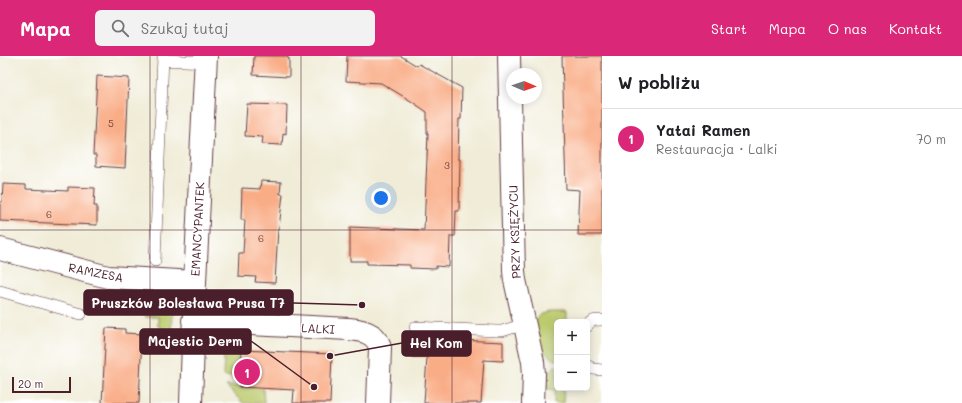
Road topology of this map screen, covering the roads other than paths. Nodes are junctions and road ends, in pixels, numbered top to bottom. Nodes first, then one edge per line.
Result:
1 (504, 57) edge
2 (163, 58) edge
3 (206, 59) edge
4 (0, 249) edge
5 (155, 261) dead end
6 (195, 282) junction
7 (0, 291) edge
8 (80, 314) dead end
9 (602, 320) edge
10 (193, 321) junction
11 (590, 323) edge
12 (525, 324) junction
13 (415, 327) dead end
14 (590, 367) edge
15 (602, 370) edge
16 (190, 403) edge
17 (378, 403) edge
18 (533, 403) edge

1 - 12 street, PRZY KSIĘŻYCU
2 - 3 lane
2 - 5 lane
3 - 6 street, EMANCYPANTEK
4 - 6 street, RAMZESA
6 - 10 street, EMANCYPANTEK
7 - 8 lane
9 - 11 lane
10 - 16 street, EMANCYPANTEK
10 - 17 street, LALKI
12 - 13 lane
12 - 18 street, PRZY KSIĘŻYCU
14 - 15 lane

